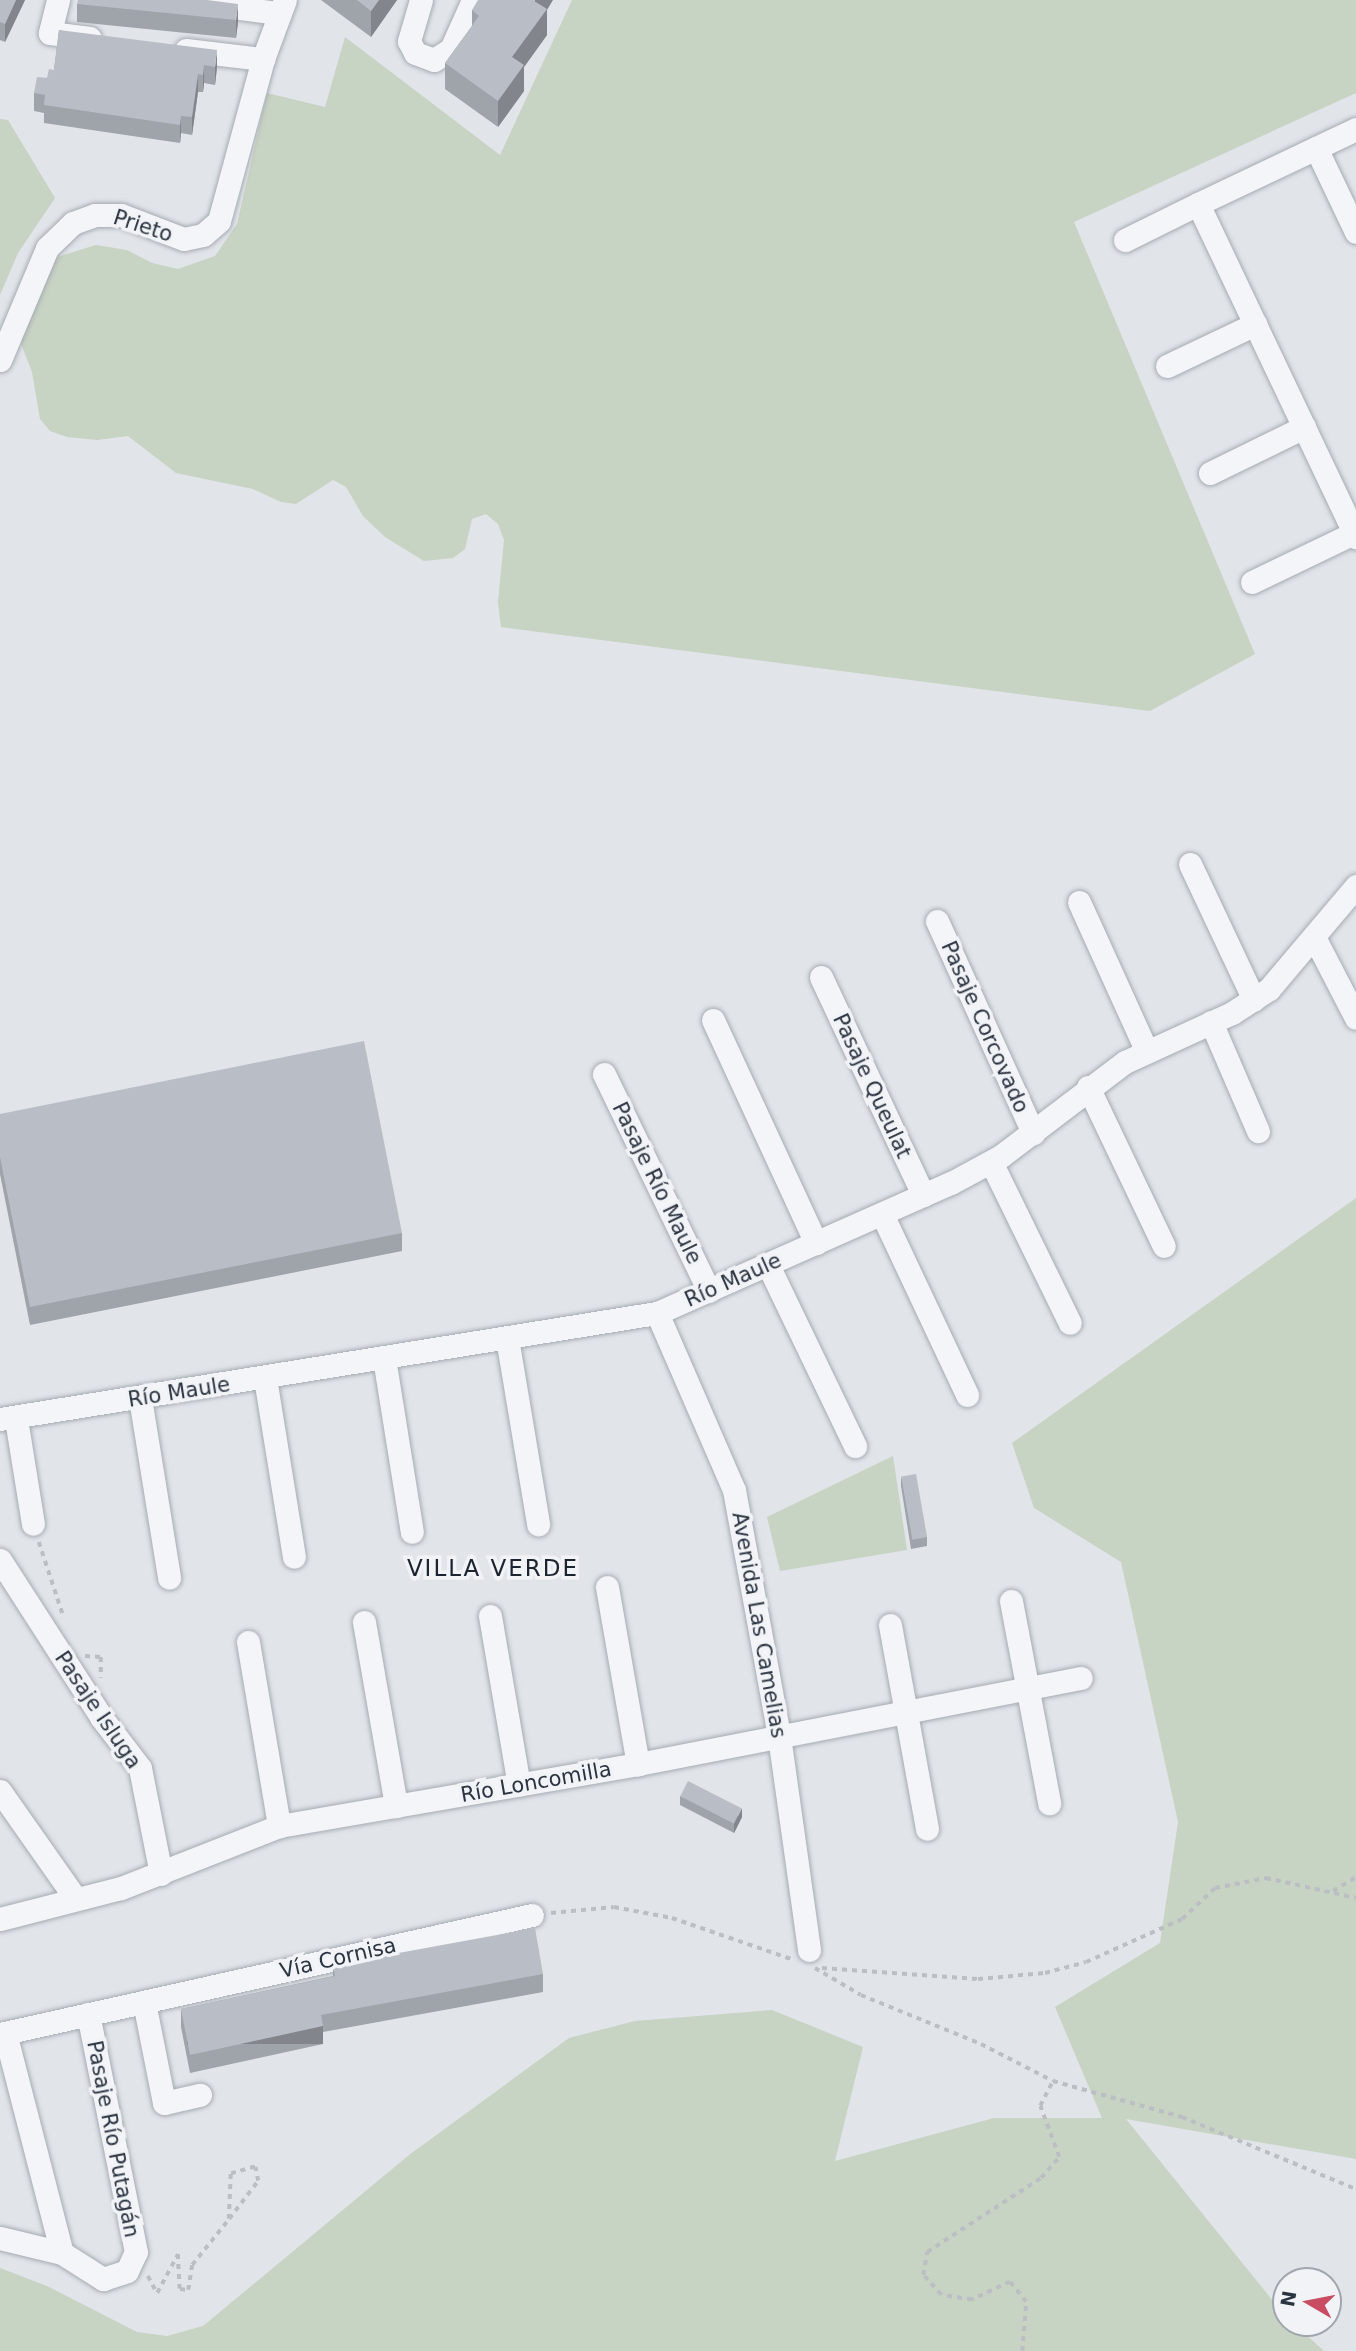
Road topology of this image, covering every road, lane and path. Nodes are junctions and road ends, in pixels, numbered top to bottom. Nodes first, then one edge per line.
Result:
1 (58, 0) edge
2 (180, 0) edge
3 (421, 0) edge
4 (473, 0) edge
5 (281, 6) edge
6 (117, 41) edge
7 (157, 46) edge
8 (263, 59) junction
9 (1356, 129) edge
10 (1316, 148) junction
11 (1198, 204) junction
12 (1356, 232) edge
13 (1125, 240) dead end
14 (1255, 324) junction
15 (0, 360) edge
16 (1167, 366) dead end
17 (1304, 427) junction
18 (1210, 473) dead end
19 (1355, 535) edge
20 (1252, 582) dead end
21 (1190, 864) dead end
22 (1356, 886) edge
23 (1079, 902) dead end
24 (937, 921) dead end
25 (1314, 937) junction
26 (821, 977) dead end
27 (1254, 1000) junction
28 (1356, 1018) edge
29 (713, 1020) dead end
30 (1211, 1022) junction
31 (1146, 1050) junction
32 (604, 1074) dead end
33 (1088, 1087) junction
34 (1258, 1131) dead end
35 (1033, 1133) junction
36 (990, 1162) junction
37 (923, 1195) junction
38 (882, 1214) junction
39 (816, 1244) junction
40 (1164, 1246) dead end
41 (768, 1265) junction
42 (709, 1291) junction
43 (657, 1313) junction
44 (1070, 1323) dead end
45 (507, 1338) junction
46 (384, 1358) junction
47 (265, 1378) junction
48 (967, 1395) dead end
49 (140, 1398) junction
50 (8, 1419) edge
51 (855, 1446) dead end
52 (33, 1524) joint
53 (538, 1524) dead end
54 (412, 1532) dead end
55 (294, 1557) dead end
56 (0, 1560) edge
57 (169, 1578) dead end
58 (607, 1587) dead end
59 (1011, 1601) dead end
60 (490, 1616) dead end
61 (364, 1622) dead end
62 (891, 1625) dead end
63 (69, 1628) dead end
64 (248, 1642) dead end
65 (79, 1656) dead end
66 (1081, 1678) dead end
67 (101, 1681) dead end
68 (1028, 1686) junction
69 (906, 1712) junction
70 (779, 1736) junction
71 (638, 1764) junction
72 (519, 1785) junction
73 (0, 1791) edge
74 (1049, 1804) dead end
75 (396, 1806) junction
76 (279, 1826) junction
77 (926, 1829) dead end
78 (161, 1874) junction
79 (1356, 1877) edge
80 (1333, 1891) junction
81 (1356, 1898) edge
82 (76, 1899) junction
83 (532, 1915) joint
84 (0, 1919) edge
85 (805, 1960) junction
86 (144, 2002) junction
87 (88, 2014) junction
88 (2, 2033) edge
89 (1053, 2081) junction
90 (200, 2095) dead end
91 (1356, 2189) edge
92 (229, 2219) junction
93 (0, 2238) edge
94 (136, 2252) junction
95 (62, 2253) junction
96 (1022, 2351) edge

1 - 6 street
2 - 5 street
3 - 4 street
5 - 8 street, Prieto
7 - 8 street
8 - 15 street, Prieto
9 - 10 street
10 - 11 street
10 - 12 street
11 - 13 street
11 - 14 street
14 - 16 street
14 - 17 street
17 - 18 street
17 - 19 street
19 - 20 street
21 - 27 street
22 - 25 street, Río Maule
23 - 31 street
24 - 35 street, Pasaje Corcovado
25 - 27 street, Río Maule
25 - 28 street
26 - 37 street, Pasaje Queulat
27 - 30 street, Río Maule
29 - 39 street
30 - 31 street, Río Maule
30 - 34 street
31 - 33 street, Río Maule
32 - 42 street, Pasaje Río Maule
33 - 35 street, Río Maule
33 - 40 street
35 - 36 street, Río Maule
36 - 37 street, Río Maule
36 - 44 street
37 - 38 street, Río Maule
38 - 39 street, Río Maule
38 - 48 street
39 - 41 street, Río Maule
41 - 42 street, Río Maule
41 - 51 street
42 - 43 street, Río Maule
43 - 45 street, Río Maule
43 - 70 street, Avenida Las Camelias
45 - 46 street, Río Maule
45 - 53 street
46 - 47 street, Río Maule
46 - 54 street
47 - 49 street, Río Maule
47 - 55 street
49 - 50 street, Río Maule
49 - 57 street
50 - 52 street
52 - 63 path
56 - 78 street, Pasaje Isluga
58 - 71 street
59 - 68 street
60 - 72 street
61 - 75 street
62 - 69 street
64 - 76 street
65 - 67 path
66 - 68 street, Río Loncomilla
68 - 69 street, Río Loncomilla
68 - 74 street
69 - 70 street, Río Loncomilla
69 - 77 street
70 - 71 street, Río Loncomilla
70 - 85 street, Avenida Las Camelias
71 - 72 street, Río Loncomilla
72 - 75 street, Río Loncomilla
73 - 82 street
75 - 76 street, Río Loncomilla
76 - 78 street, Río Loncomilla
78 - 82 street, Río Loncomilla
79 - 80 path
80 - 81 path
80 - 85 path
82 - 84 street, Río Loncomilla
83 - 85 path
83 - 86 street, Vía Cornisa
85 - 89 path
86 - 87 street
86 - 90 street
87 - 88 street
87 - 94 street, Pasaje Río Putagán
88 - 95 street
89 - 91 path
89 - 96 path
92 - 92 path
92 - 94 path
93 - 95 street
94 - 95 street, Pasaje Río Putagán

